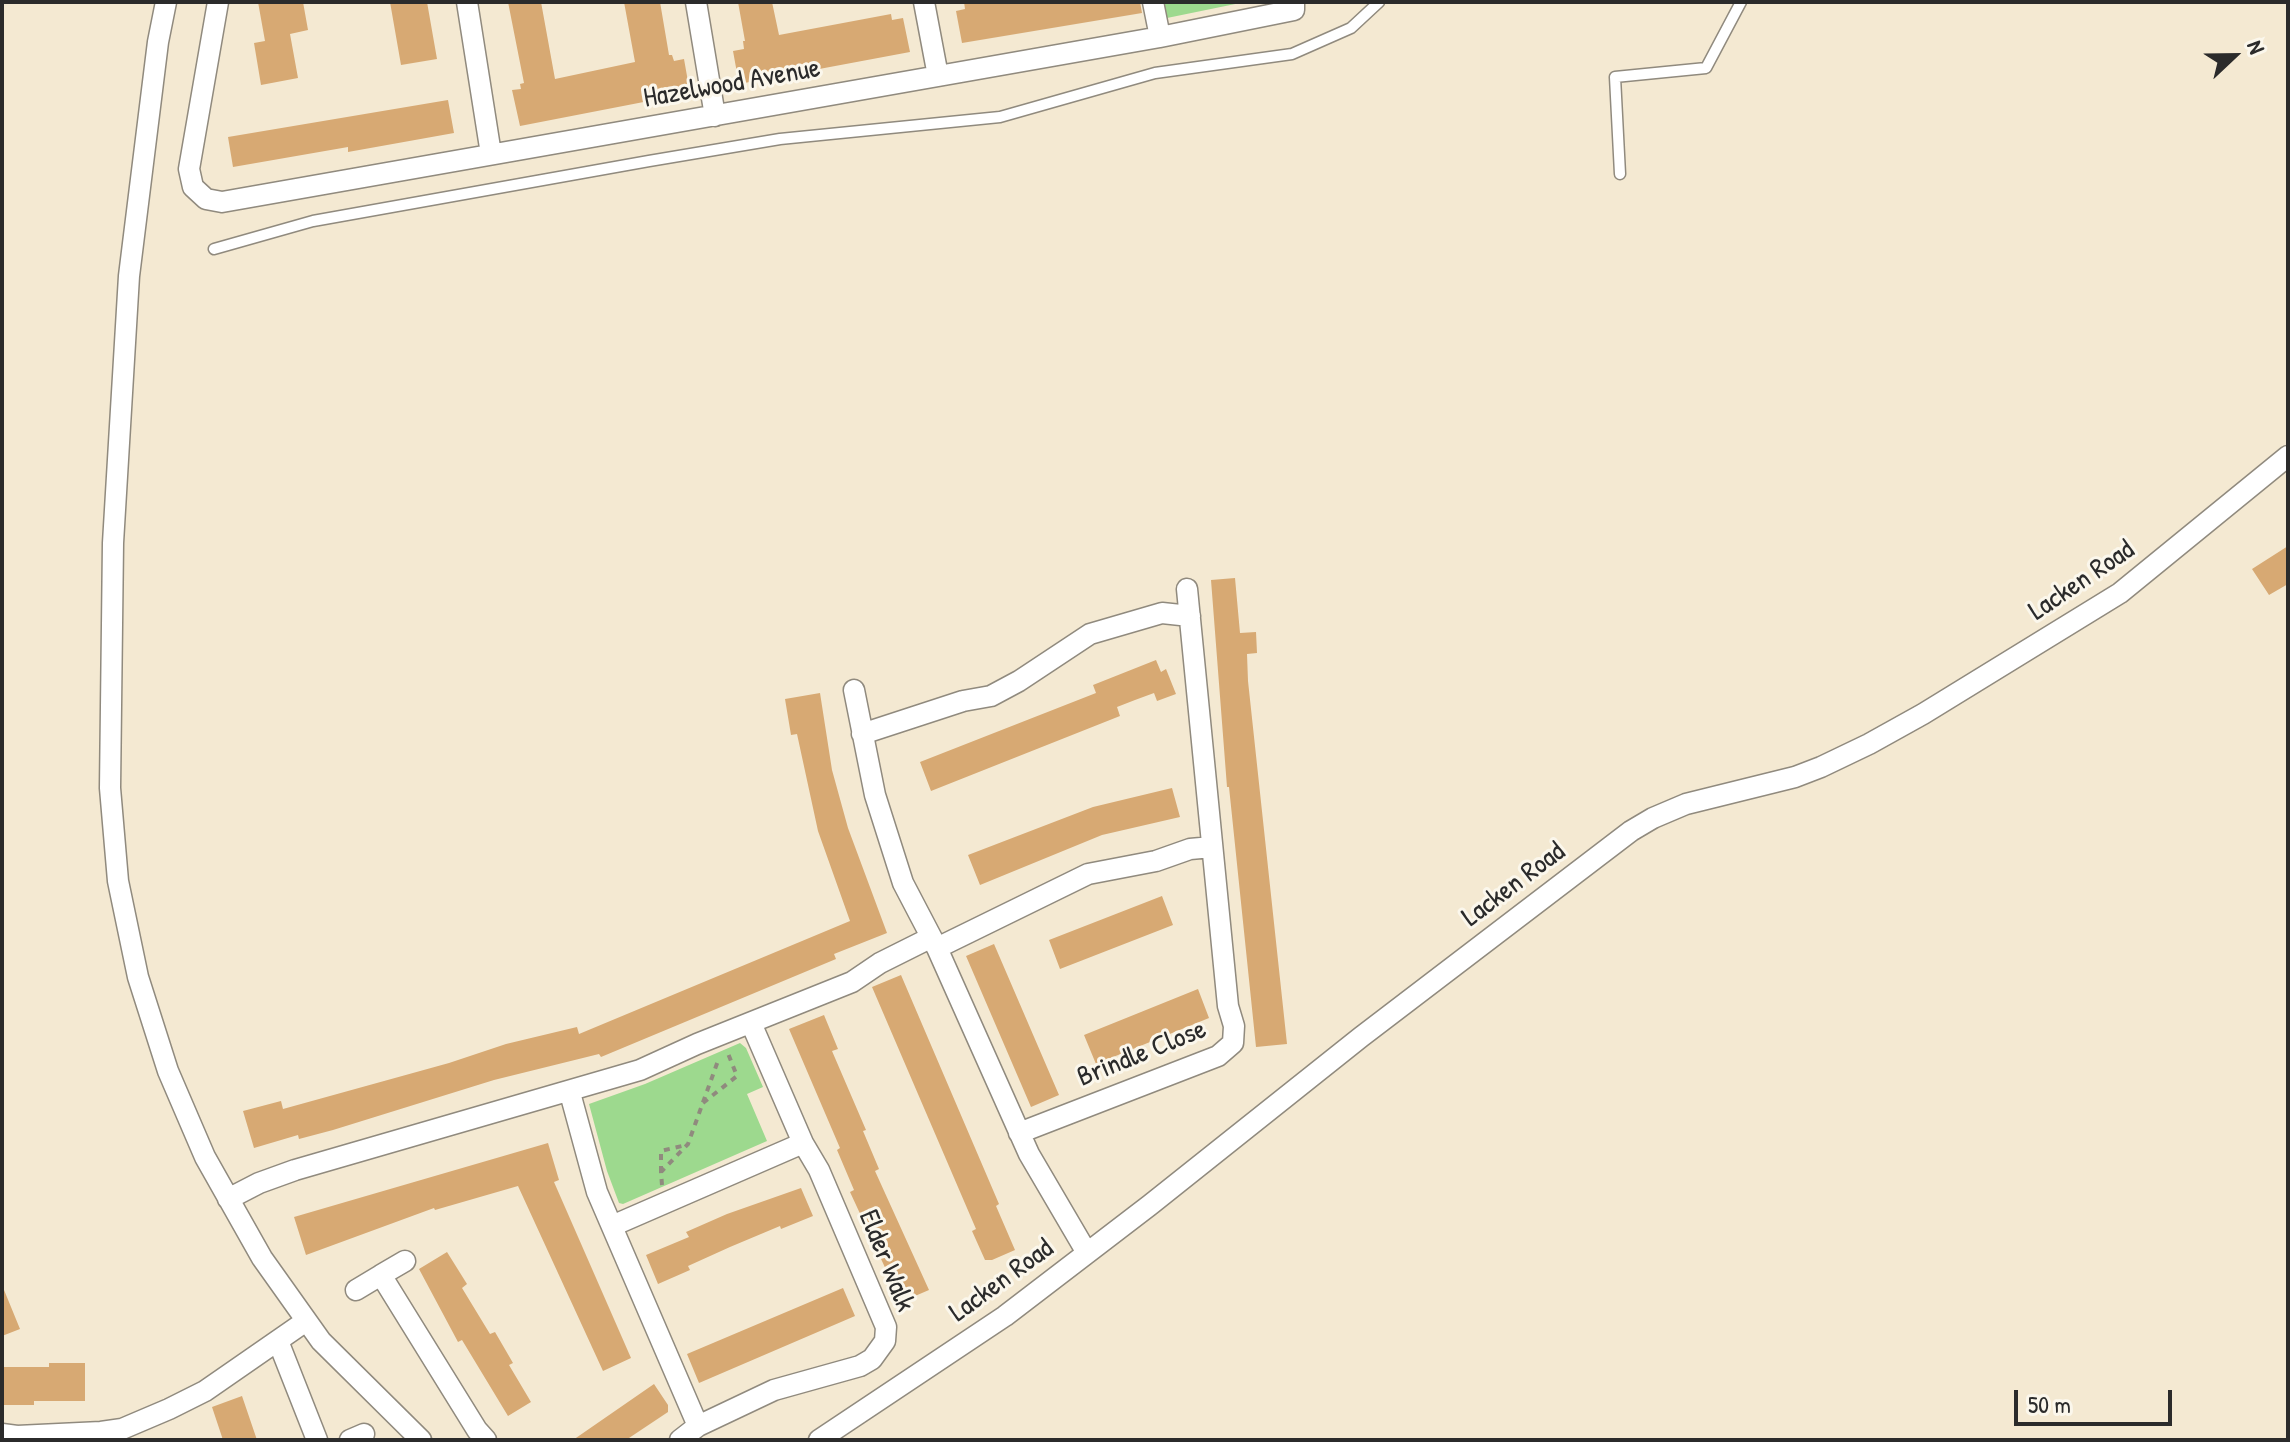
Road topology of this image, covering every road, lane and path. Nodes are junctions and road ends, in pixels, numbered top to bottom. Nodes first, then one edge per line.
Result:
1 (166, 2) edge
2 (218, 2) edge
3 (467, 2) edge
4 (696, 2) edge
5 (924, 2) edge
6 (1153, 2) edge
7 (1294, 2) edge
8 (1379, 2) edge
9 (1741, 2) edge
10 (1160, 37) junction
11 (938, 76) junction
12 (715, 116) junction
13 (491, 154) junction
14 (1620, 174) dead end
15 (214, 249) dead end
16 (2288, 456) edge
17 (1187, 589) dead end
18 (1190, 616) junction
19 (854, 690) dead end
20 (862, 734) junction
21 (1212, 847) junction
22 (934, 943) junction
23 (751, 1023) junction
24 (570, 1093) junction
25 (700, 1105) junction
26 (1019, 1133) junction
27 (803, 1143) junction
28 (688, 1144) junction
29 (661, 1172) junction
30 (662, 1191) dead end
31 (228, 1199) junction
32 (612, 1226) junction
33 (1087, 1253) junction
34 (405, 1261) dead end
35 (381, 1275) junction
36 (356, 1290) dead end
37 (306, 1321) junction
38 (278, 1341) junction
39 (698, 1426) junction
40 (2, 1434) edge
41 (317, 1440) edge
42 (421, 1440) edge
43 (486, 1440) edge
44 (680, 1440) edge
45 (819, 1440) edge

1 - 31 street
2 - 13 street, Hazelwood Avenue
3 - 13 street
4 - 12 street
5 - 11 street
6 - 10 street
7 - 10 street, Hazelwood Avenue
8 - 15 lane
9 - 14 lane
10 - 11 street, Hazelwood Avenue
11 - 12 street, Hazelwood Avenue
12 - 13 street, Hazelwood Avenue
16 - 33 street, Lacken Road
17 - 18 street, Brindle Close
18 - 20 street
18 - 21 street, Brindle Close
19 - 20 street
20 - 22 street
21 - 22 street
21 - 26 street, Brindle Close
22 - 23 street
22 - 26 street
23 - 24 street
23 - 27 street, Elder Walk
24 - 31 street
24 - 32 street
25 - 25 path
25 - 28 path
26 - 33 street
27 - 32 street
27 - 39 street, Elder Walk
28 - 29 path
28 - 29 path
29 - 30 path
31 - 37 street
32 - 39 street
33 - 45 street, Lacken Road
34 - 35 street
35 - 36 street
35 - 43 street
37 - 38 street
37 - 42 street
38 - 40 street
38 - 41 street
39 - 44 street, Elder Walk

